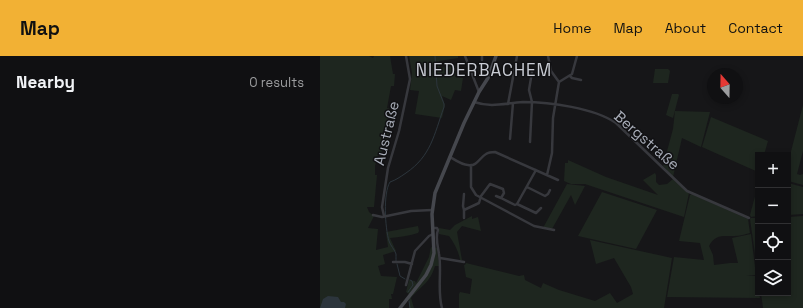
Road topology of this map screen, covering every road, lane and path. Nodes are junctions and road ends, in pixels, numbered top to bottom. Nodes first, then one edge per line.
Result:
1 (406, 56) edge
2 (465, 56) edge
3 (496, 56) edge
4 (517, 56) edge
5 (548, 56) edge
6 (577, 56) edge
7 (532, 72) dead end
8 (570, 76) junction
9 (581, 80) dead end
10 (559, 82) junction
11 (478, 92) junction
12 (474, 102) junction
13 (532, 102) junction
14 (513, 103) junction
15 (508, 104) junction
16 (555, 104) junction
17 (510, 138) dead end
18 (530, 142) dead end
19 (450, 157) junction
20 (471, 165) junction
21 (536, 170) junction
22 (547, 175) junction
23 (558, 180) dead end
24 (527, 187) junction
25 (550, 190) dead end
26 (464, 194) dead end
27 (496, 196) dead end
28 (480, 198) junction
29 (501, 198) junction
30 (517, 204) junction
31 (541, 208) dead end
32 (432, 210) junction
33 (464, 210) junction
34 (373, 215) dead end
35 (386, 216) junction
36 (464, 218) dead end
37 (749, 218) dead end
38 (433, 228) junction
39 (554, 230) dead end
40 (434, 234) junction
41 (440, 258) junction
42 (395, 262) dead end
43 (464, 262) dead end
44 (412, 264) junction
45 (407, 282) dead end
46 (400, 308) edge
47 (442, 308) edge

1 - 35 street, Austraße
2 - 11 street
3 - 11 main road
4 - 15 street
5 - 10 street
6 - 8 street
7 - 13 street
8 - 9 street
8 - 10 street
10 - 16 street
11 - 12 main road
12 - 15 street, Bergstraße
12 - 19 main road
13 - 14 street, Bergstraße
13 - 16 street, Bergstraße
13 - 18 street
14 - 15 street, Bergstraße
14 - 17 street
16 - 22 street
16 - 37 street, Bergstraße
19 - 20 street
19 - 32 main road
20 - 21 street
20 - 28 street
21 - 22 street
21 - 24 street
22 - 23 street
24 - 25 street
24 - 30 street
26 - 33 street
27 - 29 street
28 - 29 street
28 - 33 street
28 - 39 street
29 - 30 street
30 - 31 street
32 - 35 street
32 - 38 main road
33 - 36 street
34 - 35 street
38 - 40 main road
38 - 41 street
40 - 44 street
40 - 46 main road
41 - 43 street
41 - 47 street
42 - 44 street
44 - 45 street

